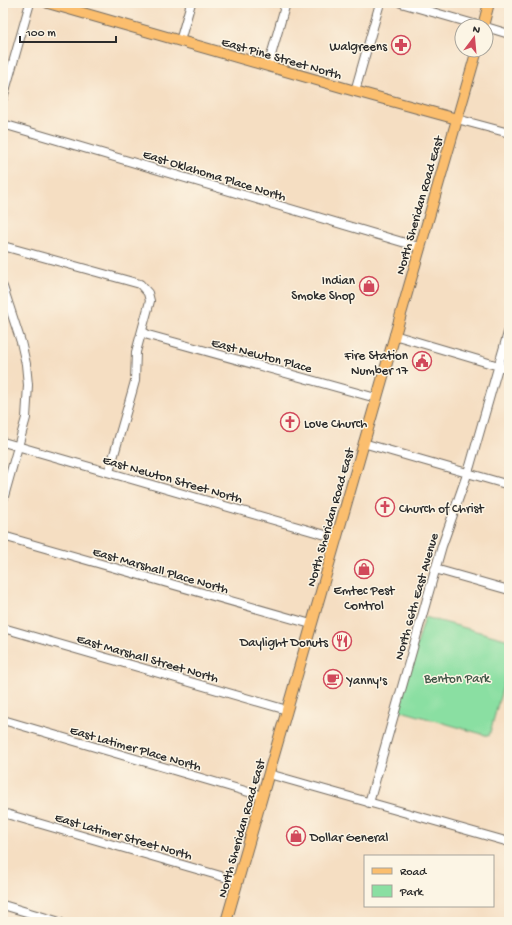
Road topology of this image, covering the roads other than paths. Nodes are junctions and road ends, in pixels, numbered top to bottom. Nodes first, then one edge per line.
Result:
1 (30, 3) edge
2 (48, 3) edge
3 (191, 3) edge
4 (286, 3) edge
5 (380, 3) edge
6 (401, 3) edge
7 (489, 3) edge
8 (454, 18) edge
9 (484, 18) edge
10 (494, 29) edge
11 (509, 34) edge
12 (180, 41) junction
13 (475, 58) edge
14 (268, 66) junction
15 (355, 91) junction
16 (3, 98) edge
17 (457, 119) junction
18 (3, 124) edge
19 (509, 133) edge
20 (3, 246) edge
21 (419, 247) junction
22 (3, 287) edge
23 (5, 301) edge
24 (509, 329) edge
25 (142, 331) junction
26 (394, 335) junction
27 (498, 366) junction
28 (509, 369) edge
29 (376, 398) junction
30 (3, 442) edge
31 (363, 443) junction
32 (18, 447) junction
33 (109, 472) junction
34 (467, 473) junction
35 (509, 485) edge
36 (3, 500) edge
37 (3, 536) edge
38 (336, 538) junction
39 (435, 569) junction
40 (509, 590) edge
41 (311, 624) junction
42 (3, 628) edge
43 (287, 710) junction
44 (3, 720) edge
45 (269, 774) junction
46 (262, 796) junction
47 (369, 803) junction
48 (3, 813) edge
49 (509, 842) edge
50 (238, 881) junction
51 (3, 905) edge
52 (60, 922) edge
53 (226, 922) edge

1 - 16 street
2 - 12 main road, East Pine Street North
3 - 12 street
4 - 14 street
5 - 15 street
6 - 8 street
7 - 9 main road
10 - 11 street
12 - 14 main road, East Pine Street North
13 - 17 main road, North Sheridan Road East
14 - 15 main road, East Pine Street North
15 - 17 main road, East Pine Street North
17 - 19 street, East Pine Street North
17 - 21 main road, North Sheridan Road East
18 - 21 street, East Oklahoma Place North
20 - 25 street
21 - 26 main road, North Sheridan Road East
22 - 23 street
23 - 32 street
24 - 27 street, North 66th East Avenue
25 - 29 street, East Newton Place
25 - 33 street
26 - 27 street
26 - 29 main road, North Sheridan Road East
27 - 28 street
27 - 34 street, North 66th East Avenue
29 - 31 main road, North Sheridan Road East
30 - 32 street, East Newton Street North
31 - 34 street
31 - 38 main road, North Sheridan Road East
32 - 33 street, East Newton Street North
32 - 36 street
33 - 38 street, East Newton Street North
34 - 35 street
34 - 39 street, North 66th East Avenue
37 - 41 street, East Marshall Place North
38 - 41 main road, North Sheridan Road East
39 - 40 street
39 - 47 street, North 66th East Avenue
41 - 43 main road, North Sheridan Road East
42 - 43 street, East Marshall Street North
43 - 45 main road, North Sheridan Road East
44 - 46 street, East Latimer Place North
45 - 46 main road, North Sheridan Road East
45 - 47 street
46 - 50 main road, North Sheridan Road East
47 - 49 street
48 - 50 street, East Latimer Street North
50 - 53 main road, North Sheridan Road East
51 - 52 street

